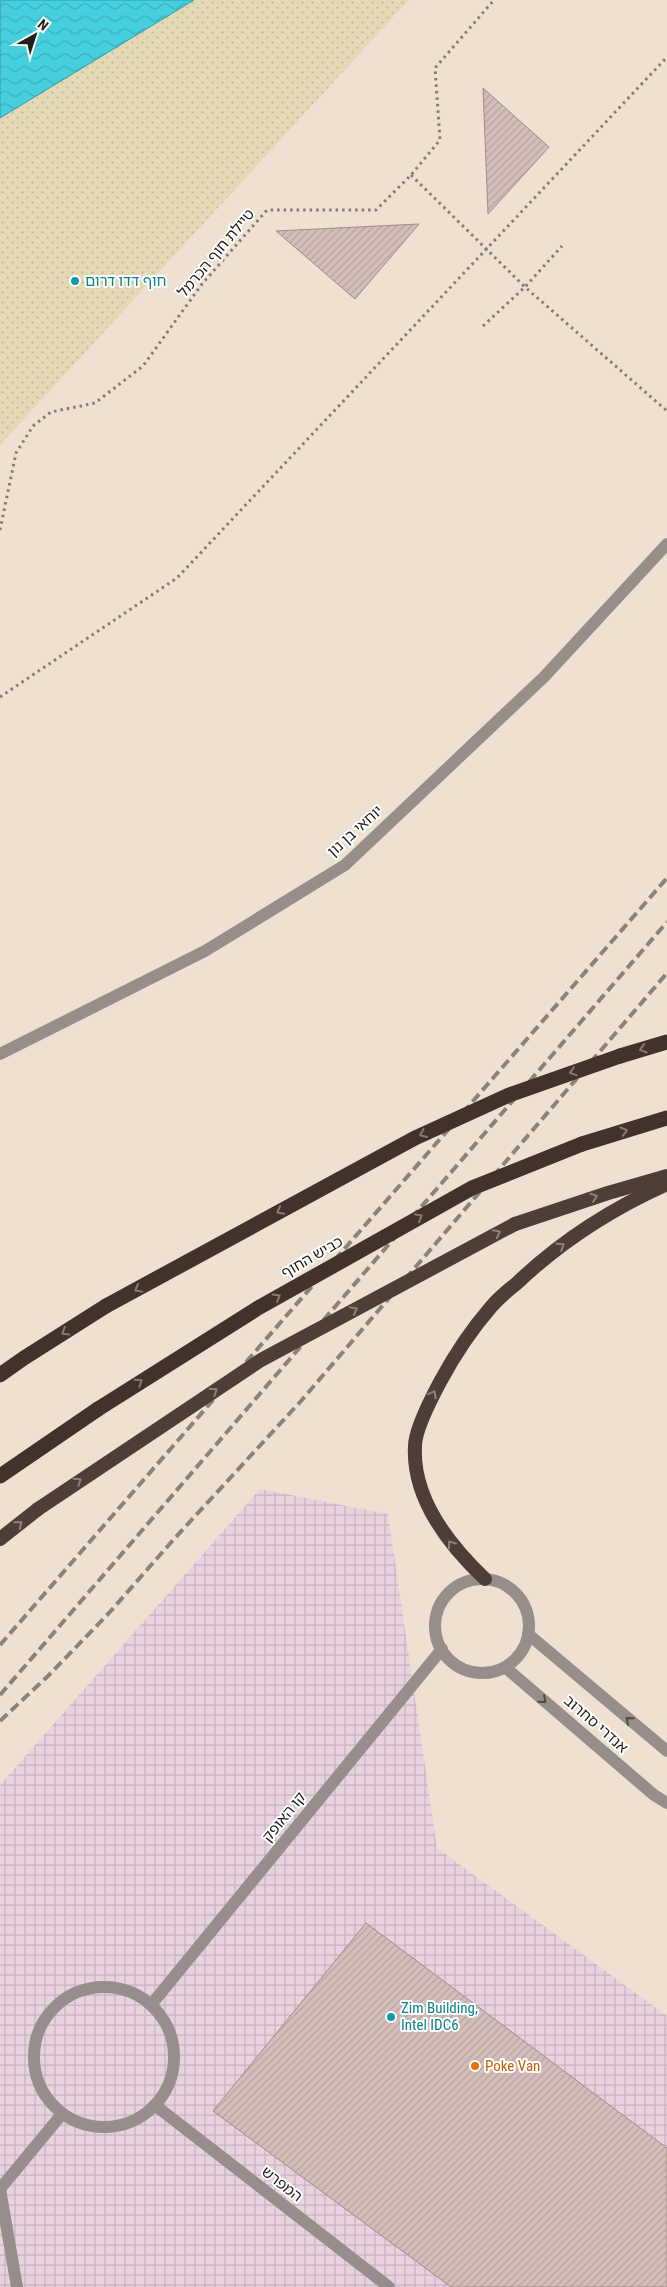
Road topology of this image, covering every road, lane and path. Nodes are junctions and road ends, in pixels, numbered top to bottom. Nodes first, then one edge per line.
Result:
1 (494, 0) edge
2 (667, 57) edge
3 (411, 175) junction
4 (562, 246) dead end
5 (485, 250) junction
6 (526, 287) junction
7 (483, 326) dead end
8 (667, 411) edge
9 (0, 530) edge
10 (667, 544) edge
11 (0, 697) edge
12 (667, 1042) edge
13 (0, 1054) edge
14 (667, 1118) edge
15 (667, 1176) edge
16 (667, 1184) edge
17 (0, 1376) edge
18 (0, 1476) edge
19 (0, 1539) edge
20 (485, 1580) junction
21 (528, 1634) junction
22 (442, 1649) junction
23 (506, 1668) junction
24 (666, 1750) edge
25 (667, 1803) edge
26 (151, 2004) junction
27 (156, 2106) junction
28 (62, 2114) junction
29 (0, 2189) edge
30 (17, 2287) edge
31 (389, 2287) edge

1 - 3 path, טיילת חוף הכרמל
2 - 5 path
3 - 5 path
3 - 9 path, טיילת חוף הכרמל
4 - 6 path
5 - 6 path
5 - 11 path
6 - 7 path
6 - 8 path
10 - 13 street, יוחאי בן נון
12 -> 17 highway, bridge
18 -> 14 highway, כביש החוף, bridge
19 -> 15 highway, bridge
20 -> 16 highway
20 - 21 street
20 - 22 street
21 - 23 street
24 -> 21 street, אנדרי סחרוב
22 - 23 street
22 - 26 street, קו האופק
23 -> 25 street, אנדרי סחרוב
26 - 27 street
26 - 28 street
27 - 28 street
27 - 31 street, המפרש
28 - 29 street
29 - 30 street

